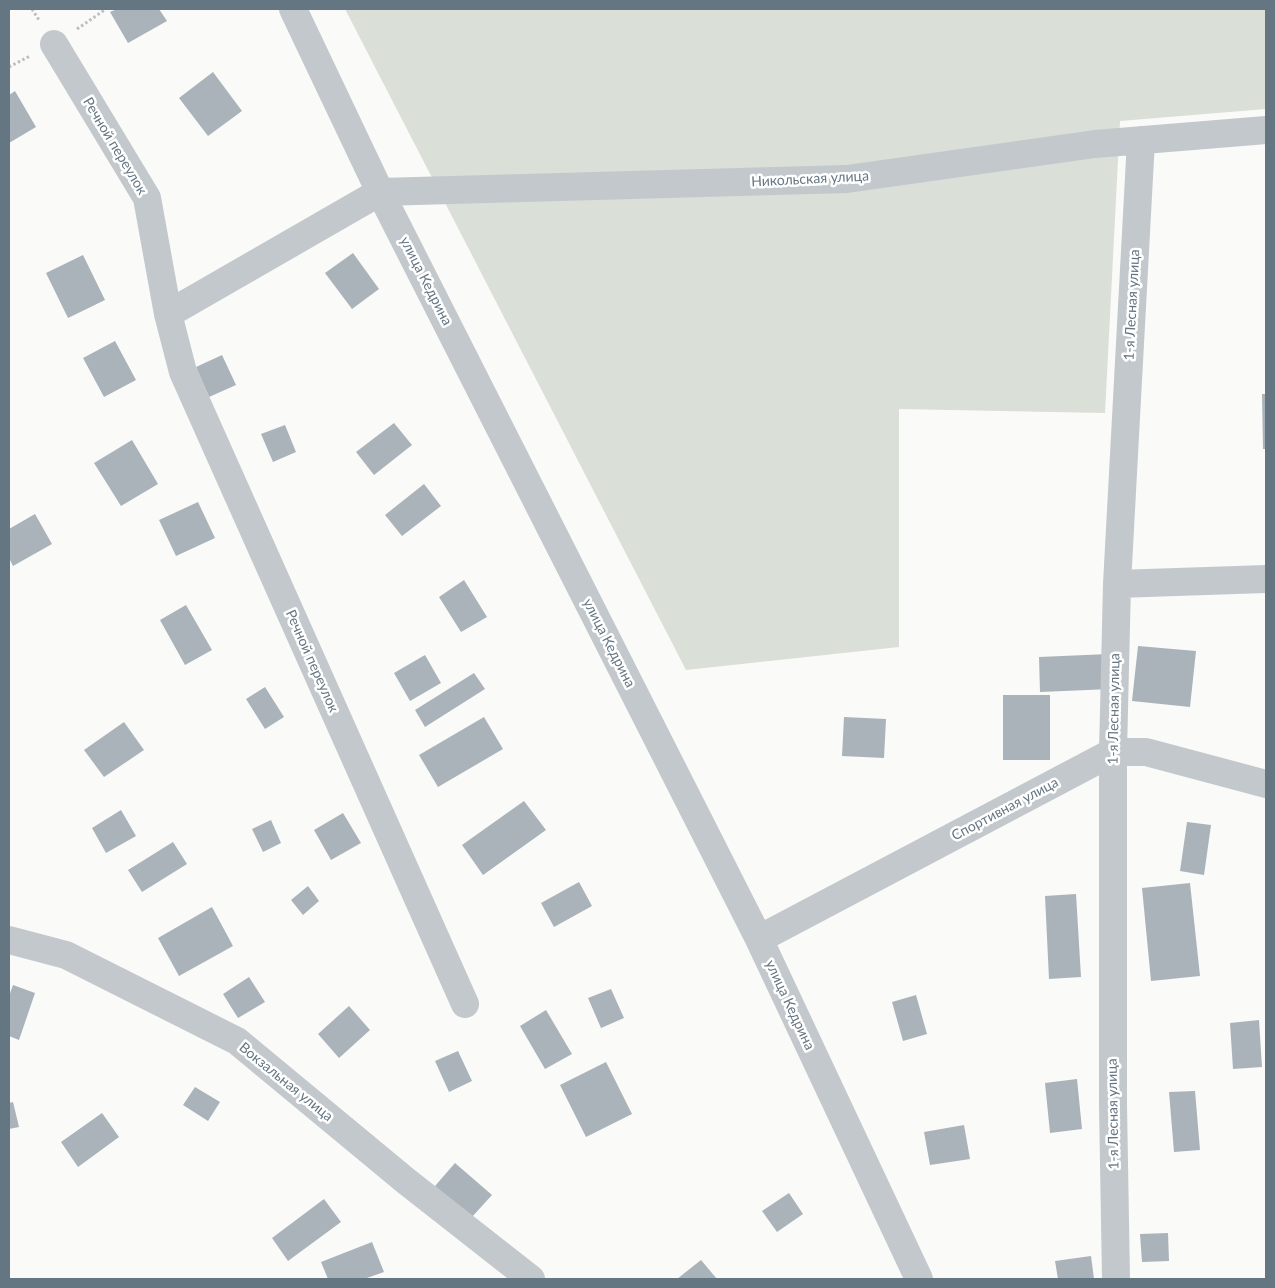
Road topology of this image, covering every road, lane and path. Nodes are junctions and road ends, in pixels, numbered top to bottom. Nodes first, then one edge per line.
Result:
1 (106, 9) edge
2 (292, 9) edge
3 (54, 44) joint
4 (1266, 130) edge
5 (1141, 140) junction
6 (380, 192) junction
7 (168, 314) junction
8 (1266, 579) edge
9 (1117, 584) junction
10 (1113, 752) junction
11 (1266, 784) edge
12 (12, 935) edge
13 (759, 939) junction
14 (466, 1004) dead end
15 (531, 1279) edge
16 (919, 1279) edge
17 (1116, 1279) edge

1 - 3 path
2 - 6 street, улица Кедрина
3 - 7 street, Речной переулок
4 - 5 street, Никольская улица
5 - 6 street, Никольская улица
5 - 9 street, 1-я Лесная улица
6 - 7 street
6 - 13 street, улица Кедрина
7 - 14 street, Речной переулок
8 - 9 street
9 - 10 street, 1-я Лесная улица
10 - 11 street, Спортивная улица
10 - 13 street, Спортивная улица
10 - 17 street, 1-я Лесная улица
12 - 15 street, Вокзальная улица
13 - 16 street, улица Кедрина

